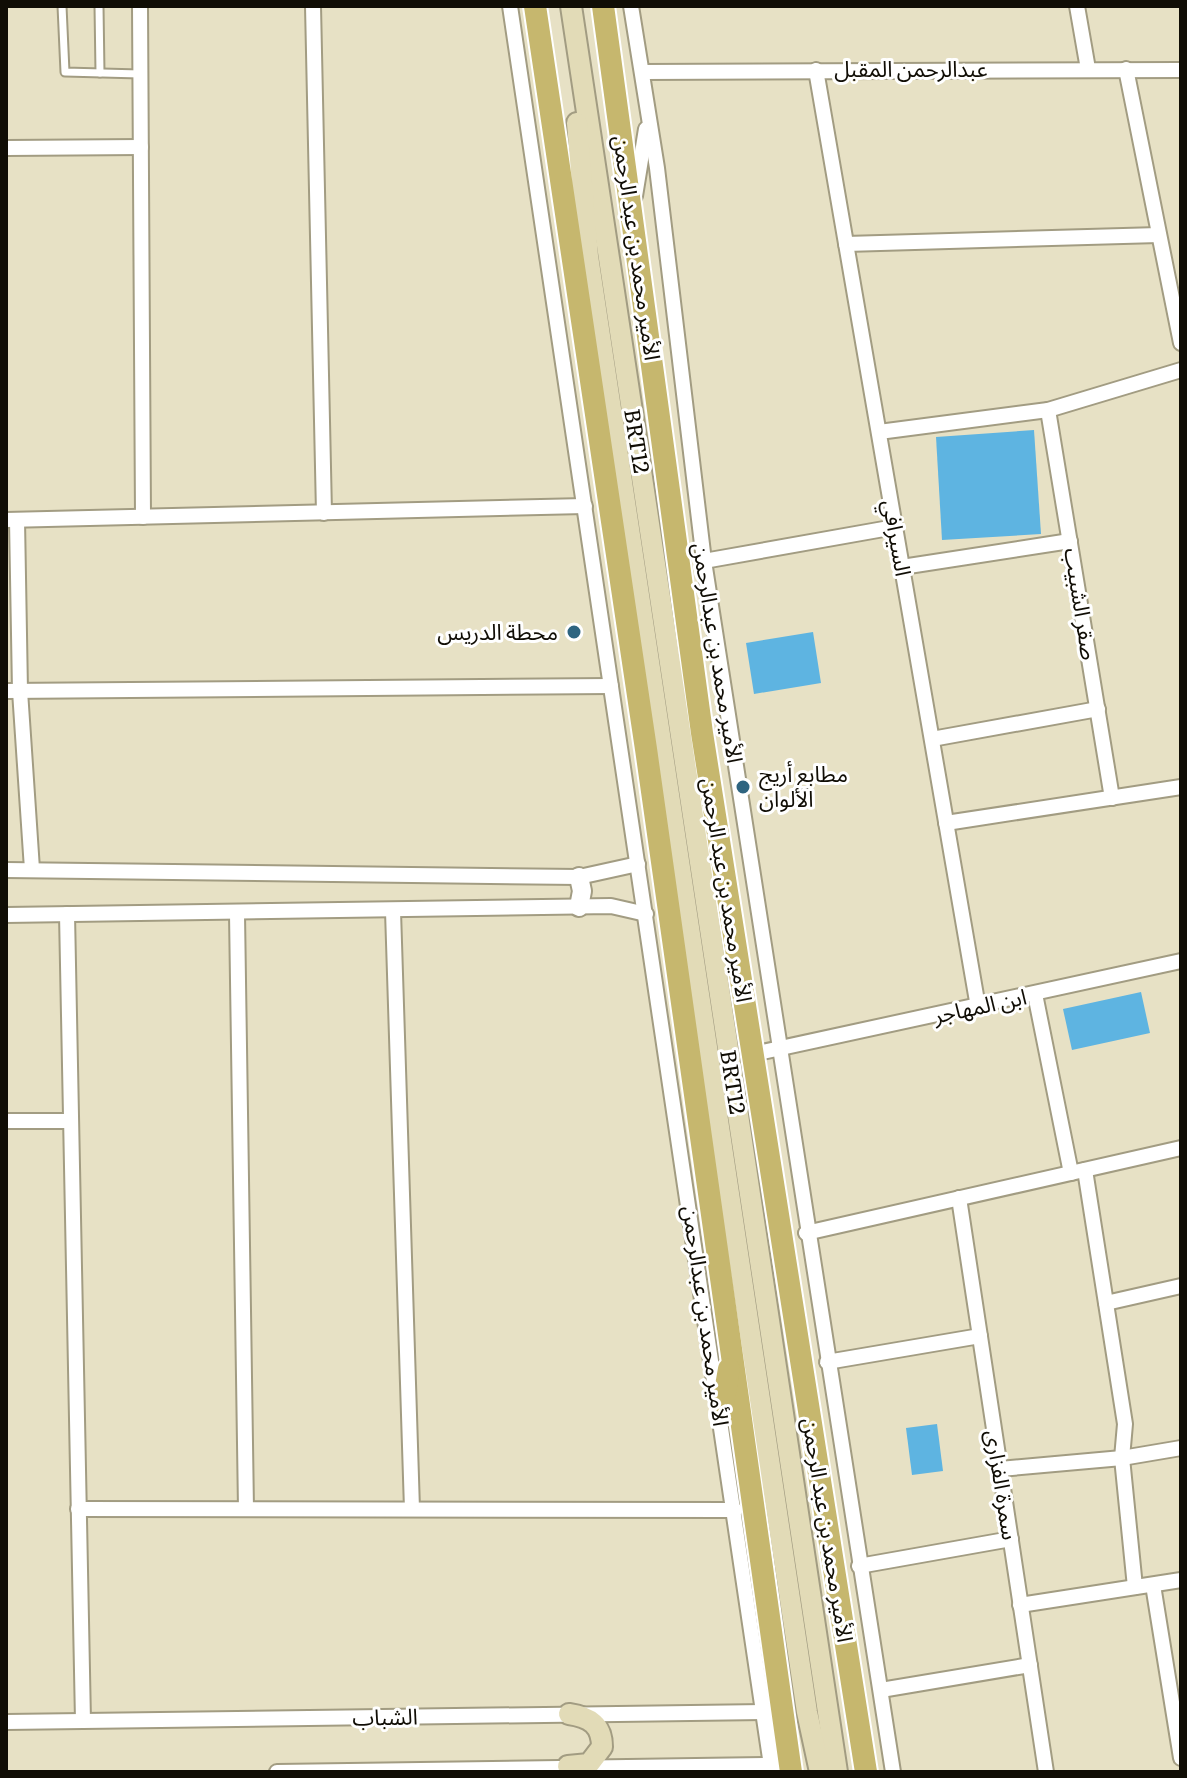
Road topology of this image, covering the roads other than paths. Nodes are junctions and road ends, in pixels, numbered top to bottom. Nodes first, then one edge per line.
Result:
1 (62, 6) edge
2 (99, 6) edge
3 (140, 6) edge
4 (313, 6) edge
5 (510, 6) edge
6 (535, 6) edge
7 (571, 6) edge
8 (603, 6) edge
9 (631, 6) edge
10 (1077, 6) edge
11 (542, 53) junction
12 (579, 60) junction
13 (1088, 69) junction
14 (1126, 69) junction
15 (816, 70) junction
16 (1181, 70) edge
17 (642, 72) junction
18 (100, 73) junction
19 (140, 74) junction
20 (647, 106) junction
21 (141, 147) junction
22 (6, 148) edge
23 (632, 212) junction
24 (1159, 235) junction
25 (846, 244) junction
26 (1181, 343) edge
27 (1181, 370) edge
28 (1048, 410) junction
29 (879, 432) junction
30 (585, 506) junction
31 (324, 513) junction
32 (143, 517) junction
33 (12, 520) edge
34 (895, 527) junction
35 (1070, 541) junction
36 (704, 561) junction
37 (902, 567) junction
38 (611, 686) junction
39 (13, 691) edge
40 (1098, 709) junction
41 (932, 739) junction
42 (1181, 787) edge
43 (1112, 798) junction
44 (946, 823) junction
45 (638, 864) junction
46 (32, 869) junction
47 (6, 870) edge
48 (579, 877) junction
49 (579, 907) junction
50 (393, 911) junction
51 (67, 914) junction
52 (237, 914) junction
53 (646, 914) junction
54 (6, 915) edge
55 (1181, 961) edge
56 (1035, 994) junction
57 (978, 1007) junction
58 (779, 1048) junction
59 (753, 1054) junction
60 (686, 1116) junction
61 (6, 1121) edge
62 (68, 1121) junction
63 (1181, 1148) edge
64 (1078, 1171) junction
65 (959, 1198) junction
66 (806, 1233) junction
67 (1181, 1286) edge
68 (1106, 1303) junction
69 (980, 1336) junction
70 (733, 1348) junction
71 (827, 1362) junction
72 (721, 1415) junction
73 (1181, 1448) edge
74 (1122, 1458) junction
75 (1000, 1469) junction
76 (78, 1509) junction
77 (246, 1509) junction
78 (412, 1509) junction
79 (735, 1510) junction
80 (1011, 1539) junction
81 (859, 1566) junction
82 (1181, 1580) edge
83 (1153, 1585) junction
84 (1135, 1587) junction
85 (1020, 1605) junction
86 (1030, 1665) junction
87 (881, 1690) junction
88 (1177, 1703) edge
89 (764, 1712) junction
90 (569, 1714) junction
91 (83, 1721) junction
92 (6, 1722) edge
93 (1179, 1734) edge
94 (1181, 1758) edge
95 (568, 1766) junction
96 (603, 1770) edge
97 (778, 1770) edge
98 (277, 1772) edge
99 (820, 1772) edge
100 (837, 1772) edge
101 (866, 1772) edge
102 (893, 1772) edge
103 (1046, 1772) edge

1 - 18 lane
2 - 18 lane
3 - 19 street
4 - 31 street
5 - 11 street
5 - 30 street, الأمير محمد بن عبدالرحمن
6 - 11 main road
7 - 12 main road, BRT12
8 - 23 main road, الأمير محمد بن عبد الرحمن
9 - 17 street, الأمير محمد بن عبدالرحمن
10 - 13 street
11 - 60 main road
12 - 99 main road, BRT12
12 - 100 main road, BRT12
13 - 14 street, عبدالرحمن المقبل
13 - 15 street, عبدالرحمن المقبل
14 - 16 street, عبدالرحمن المقبل
14 - 24 street
15 - 17 street, عبدالرحمن المقبل
15 - 25 street, السيرافي
17 - 20 street, الأمير محمد بن عبدالرحمن
18 - 19 lane
19 - 21 street
20 - 23 street
20 - 36 street, الأمير محمد بن عبدالرحمن
21 - 22 street
21 - 32 street
23 - 59 main road, الأمير محمد بن عبد الرحمن
24 - 25 street
24 - 26 street
25 - 29 street, السيرافي
27 - 28 street
28 - 29 street
28 - 35 street, صقر الشبيب
29 - 34 street, السيرافي
30 - 31 street
30 - 38 street, الأمير محمد بن عبدالرحمن
31 - 32 street
32 - 33 street
33 - 39 street
34 - 36 street
34 - 37 street, السيرافي
35 - 37 street
35 - 40 street, صقر الشبيب
36 - 58 street, الأمير محمد بن عبدالرحمن
37 - 41 street, السيرافي
38 - 39 street
38 - 45 street, الأمير محمد بن عبدالرحمن
39 - 46 street
40 - 41 street
40 - 43 street, صقر الشبيب
41 - 44 street, السيرافي
42 - 43 street
43 - 44 street
44 - 57 street, السيرافي
45 - 48 street
45 - 53 street, الأمير محمد بن عبدالرحمن
46 - 47 street
46 - 48 street
48 - 49 street
49 - 50 street
49 - 53 street
50 - 52 street
50 - 78 street
51 - 52 street
51 - 54 street
51 - 62 street
52 - 77 street
53 - 60 street, الأمير محمد بن عبدالرحمن
55 - 56 street, ابن المهاجر
56 - 57 street, ابن المهاجر
56 - 64 street
57 - 58 street, ابن المهاجر
58 - 59 street, ابن المهاجر
58 - 66 street, الأمير محمد بن عبدالرحمن
59 - 101 main road, الأمير محمد بن عبد الرحمن
60 - 70 main road
60 - 72 street, الأمير محمد بن عبدالرحمن
61 - 62 street
62 - 76 street
63 - 64 street
64 - 65 street
64 - 68 street
65 - 66 street
65 - 69 street, سمرة الفزارى
66 - 71 street, الأمير محمد بن عبدالرحمن
67 - 68 street
68 - 74 street
69 - 71 street
69 - 75 street, سمرة الفزارى
70 - 72 main road
70 - 97 main road
71 - 81 street, الأمير محمد بن عبدالرحمن
72 - 79 street, الأمير محمد بن عبدالرحمن
73 - 74 street
74 - 75 street
74 - 84 street
75 - 80 street, سمرة الفزارى
76 - 77 street
76 - 91 street
77 - 78 street
78 - 79 street
79 - 89 street, الأمير محمد بن عبدالرحمن
80 - 81 street
80 - 85 street, سمرة الفزارى
81 - 87 street, الأمير محمد بن عبدالرحمن
82 - 83 street
83 - 84 street
83 - 88 street
84 - 85 street
85 - 86 street, سمرة الفزارى
86 - 87 street
86 - 103 street, سمرة الفزارى
87 - 102 street, الأمير محمد بن عبدالرحمن
88 - 93 street
89 - 90 street, الشباب
89 - 97 street, الأمير محمد بن عبدالرحمن
90 - 91 street, الشباب
90 - 95 main road
91 - 92 street, الشباب
93 - 94 street
95 - 96 street
95 - 98 street
96 - 97 street

